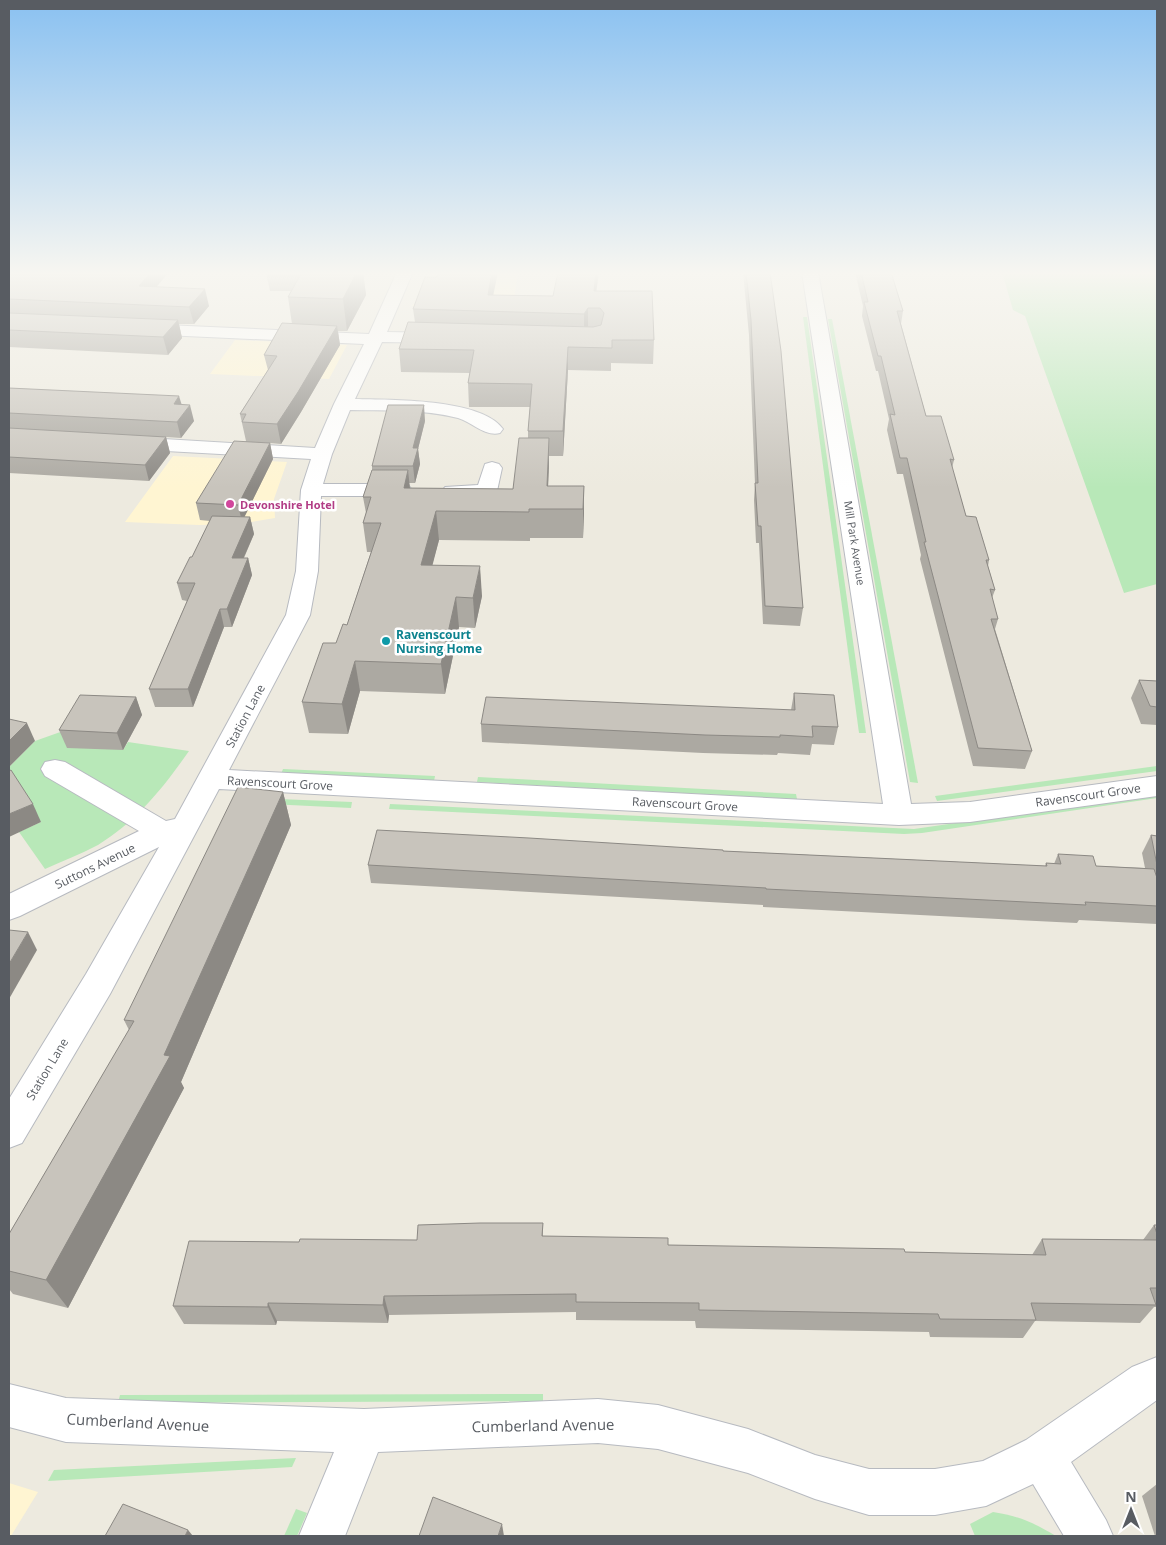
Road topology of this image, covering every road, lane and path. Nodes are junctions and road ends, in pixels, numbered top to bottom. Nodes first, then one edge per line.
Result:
1 (373, 344) edge
2 (822, 344) edge
3 (343, 404) junction
4 (493, 429) dead end
5 (116, 442) edge
6 (322, 454) junction
7 (492, 468) dead end
8 (310, 490) junction
9 (55, 769) dead end
10 (211, 779) junction
11 (1157, 786) edge
12 (899, 815) junction
13 (173, 830) junction
14 (9, 908) edge
15 (9, 1131) edge
16 (1157, 1378) edge
17 (9, 1406) edge
18 (364, 1431) junction
19 (1042, 1456) junction
20 (322, 1536) edge
21 (1090, 1536) edge

1 - 3 street, Station Lane
2 - 12 street, Mill Park Avenue
3 - 4 street
3 - 6 street, Station Lane
5 - 6 street
6 - 8 street, Station Lane
7 - 8 street
8 - 10 street, Station Lane
9 - 13 street
10 - 12 street, Ravenscourt Grove
10 - 13 street, Station Lane
11 - 12 street, Ravenscourt Grove
13 - 14 street, Suttons Avenue
13 - 15 street, Station Lane
16 - 19 street, Cumberland Avenue
17 - 18 street, Cumberland Avenue
18 - 19 street, Cumberland Avenue
18 - 20 street
19 - 21 street

